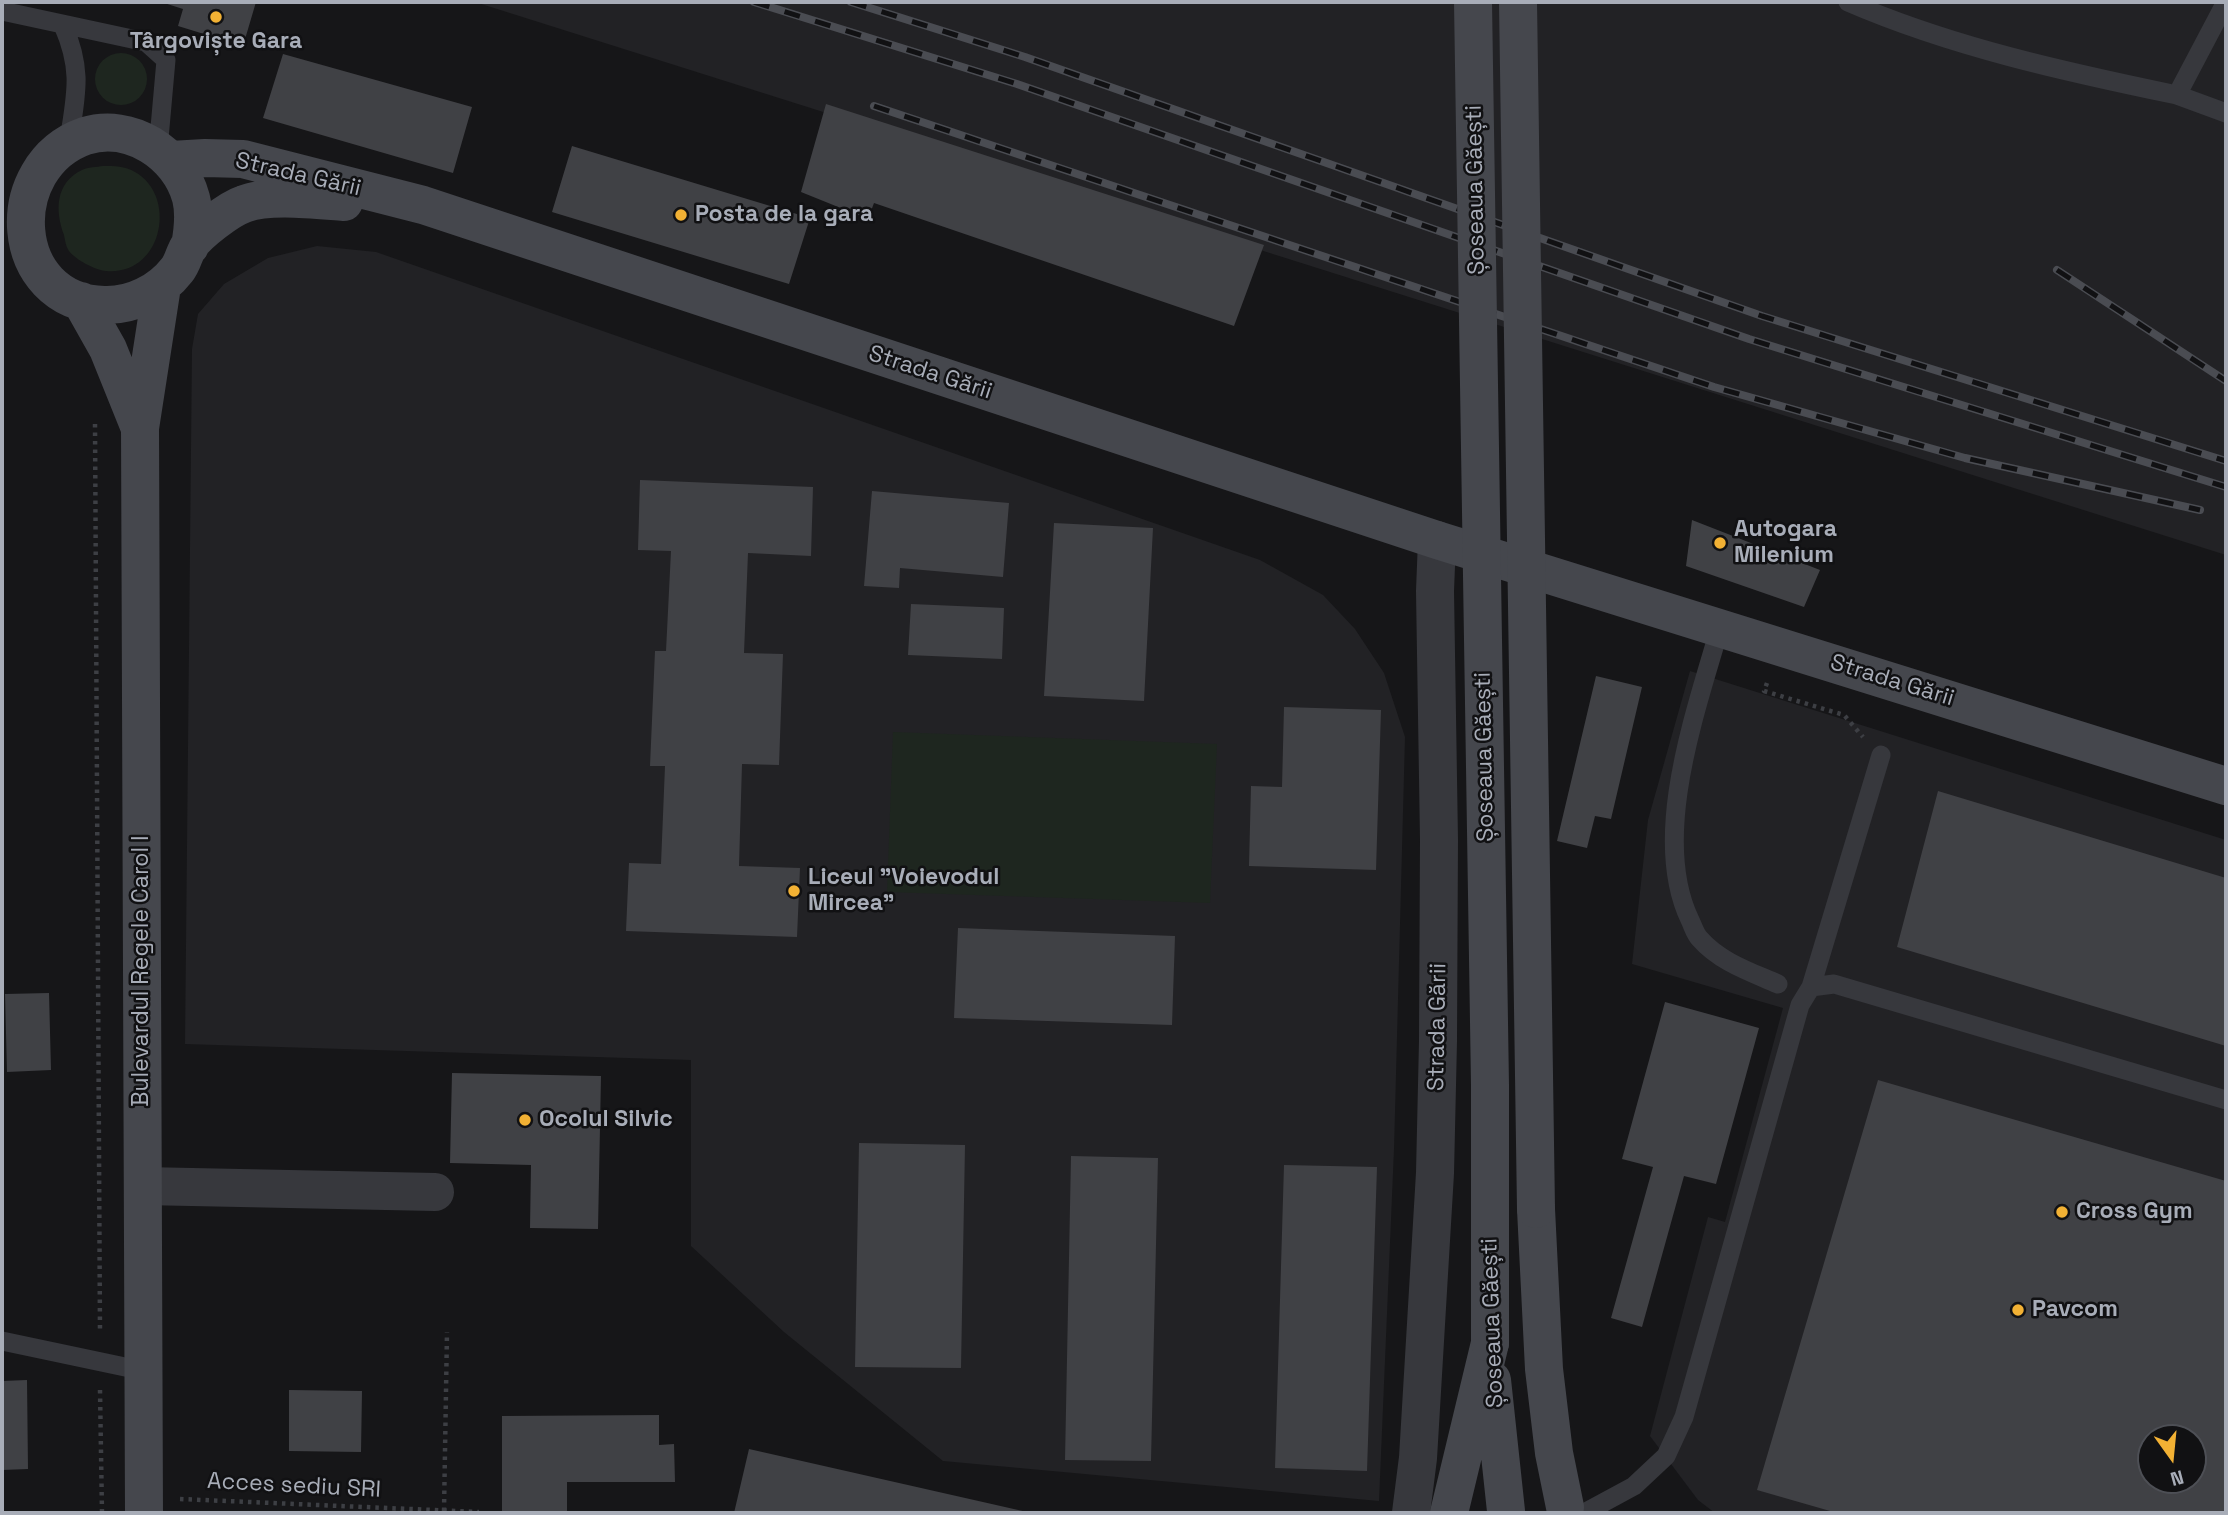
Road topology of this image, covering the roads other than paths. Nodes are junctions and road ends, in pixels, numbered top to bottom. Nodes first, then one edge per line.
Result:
1 (1473, 2) edge
2 (1518, 2) edge
3 (1848, 2) edge
4 (2226, 2) edge
5 (2, 11) edge
6 (63, 25) junction
7 (2177, 95) junction
8 (2226, 113) edge
9 (69, 141) junction
10 (164, 155) junction
11 (16, 184) edge
12 (423, 205) junction
13 (190, 246) junction
14 (19, 263) edge
15 (162, 286) junction
16 (81, 301) junction
17 (140, 428) junction
18 (1437, 540) junction
19 (1720, 627) junction
20 (1881, 755) road end
21 (2226, 786) edge
22 (1778, 984) dead end
23 (1811, 987) junction
24 (2226, 1100) edge
25 (143, 1186) junction
26 (435, 1192) dead end
27 (2, 1341) edge
28 (1490, 1343) junction
29 (144, 1371) junction
30 (144, 1505) edge
31 (1575, 1511) edge
32 (1504, 1512) edge
33 (1411, 1513) edge
34 (1449, 1513) edge

1 - 28 main road, Șoseaua Găești, bridge
2 - 31 main road, Șoseaua Găești, bridge
3 - 7 lane
4 - 7 lane
5 - 6 lane
6 - 9 lane
6 - 10 lane
7 - 8 lane
9 - 10 main road, Strada Gării
9 - 11 main road, Strada Gării
10 - 12 main road, Strada Gării
10 - 13 main road, Strada Gării
11 - 14 main road, Strada Gării
12 - 13 main road, Strada Gării
12 - 18 main road, Strada Gării
13 - 15 main road, Strada Gării
14 - 16 main road, Strada Gării
15 - 16 main road, Strada Gării
15 - 17 main road, Bulevardul Regele Carol I
16 - 17 main road, Bulevardul Regele Carol I
17 - 25 main road, Bulevardul Regele Carol I
18 - 19 main road, Strada Gării
18 - 33 street, Strada Gării
19 - 21 main road, Strada Gării
19 - 22 lane
20 - 23 lane
23 - 24 lane
23 - 31 lane
25 - 26 street
25 - 29 main road, Bulevardul Regele Carol I
27 - 29 lane
28 - 32 main road, Șoseaua Găești
28 - 34 main road
29 - 30 main road, Bulevardul Regele Carol I
31 - 32 main road

